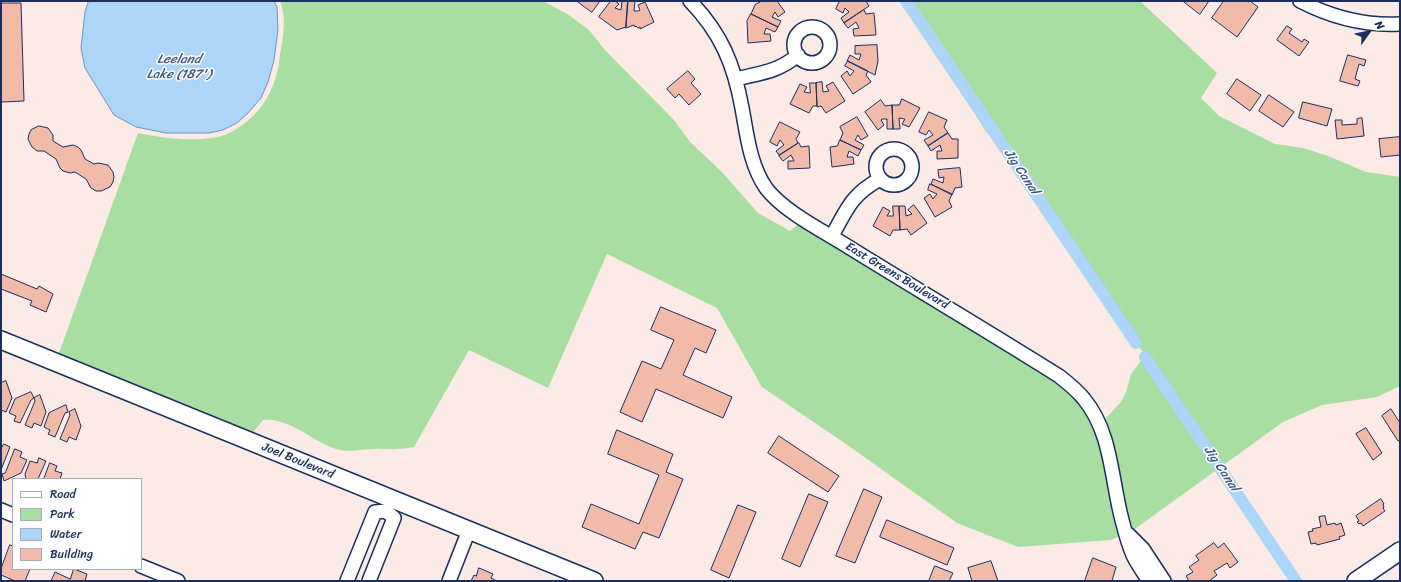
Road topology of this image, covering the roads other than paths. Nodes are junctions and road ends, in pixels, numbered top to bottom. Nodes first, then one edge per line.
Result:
1 (690, 1) edge
2 (1300, 1) edge
3 (1400, 24) edge
4 (798, 55) dead end
5 (736, 79) junction
6 (880, 179) dead end
7 (832, 236) junction
8 (1, 340) edge
9 (389, 505) junction
10 (1, 510) edge
11 (12, 515) edge
12 (469, 530) junction
13 (1125, 531) junction
14 (1400, 551) edge
15 (142, 566) edge
16 (566, 576) edge
17 (178, 581) edge
18 (347, 581) edge
19 (369, 581) edge
20 (449, 581) edge
21 (594, 581) edge
22 (1149, 581) edge
23 (1164, 581) edge
24 (1356, 581) edge

1 - 5 street, East Greens Boulevard
2 - 3 street
4 - 5 street
5 - 7 street, East Greens Boulevard
6 - 7 street
7 - 13 street, East Greens Boulevard
8 - 9 main road, Joel Boulevard
9 - 12 main road, Joel Boulevard
9 - 18 street
9 - 19 street
10 - 11 street
12 - 16 main road, Joel Boulevard
12 - 20 street
13 - 22 street, East Greens Boulevard
13 - 23 street, East Greens Boulevard
14 - 24 main road
15 - 17 street
16 - 21 main road, Joel Boulevard

